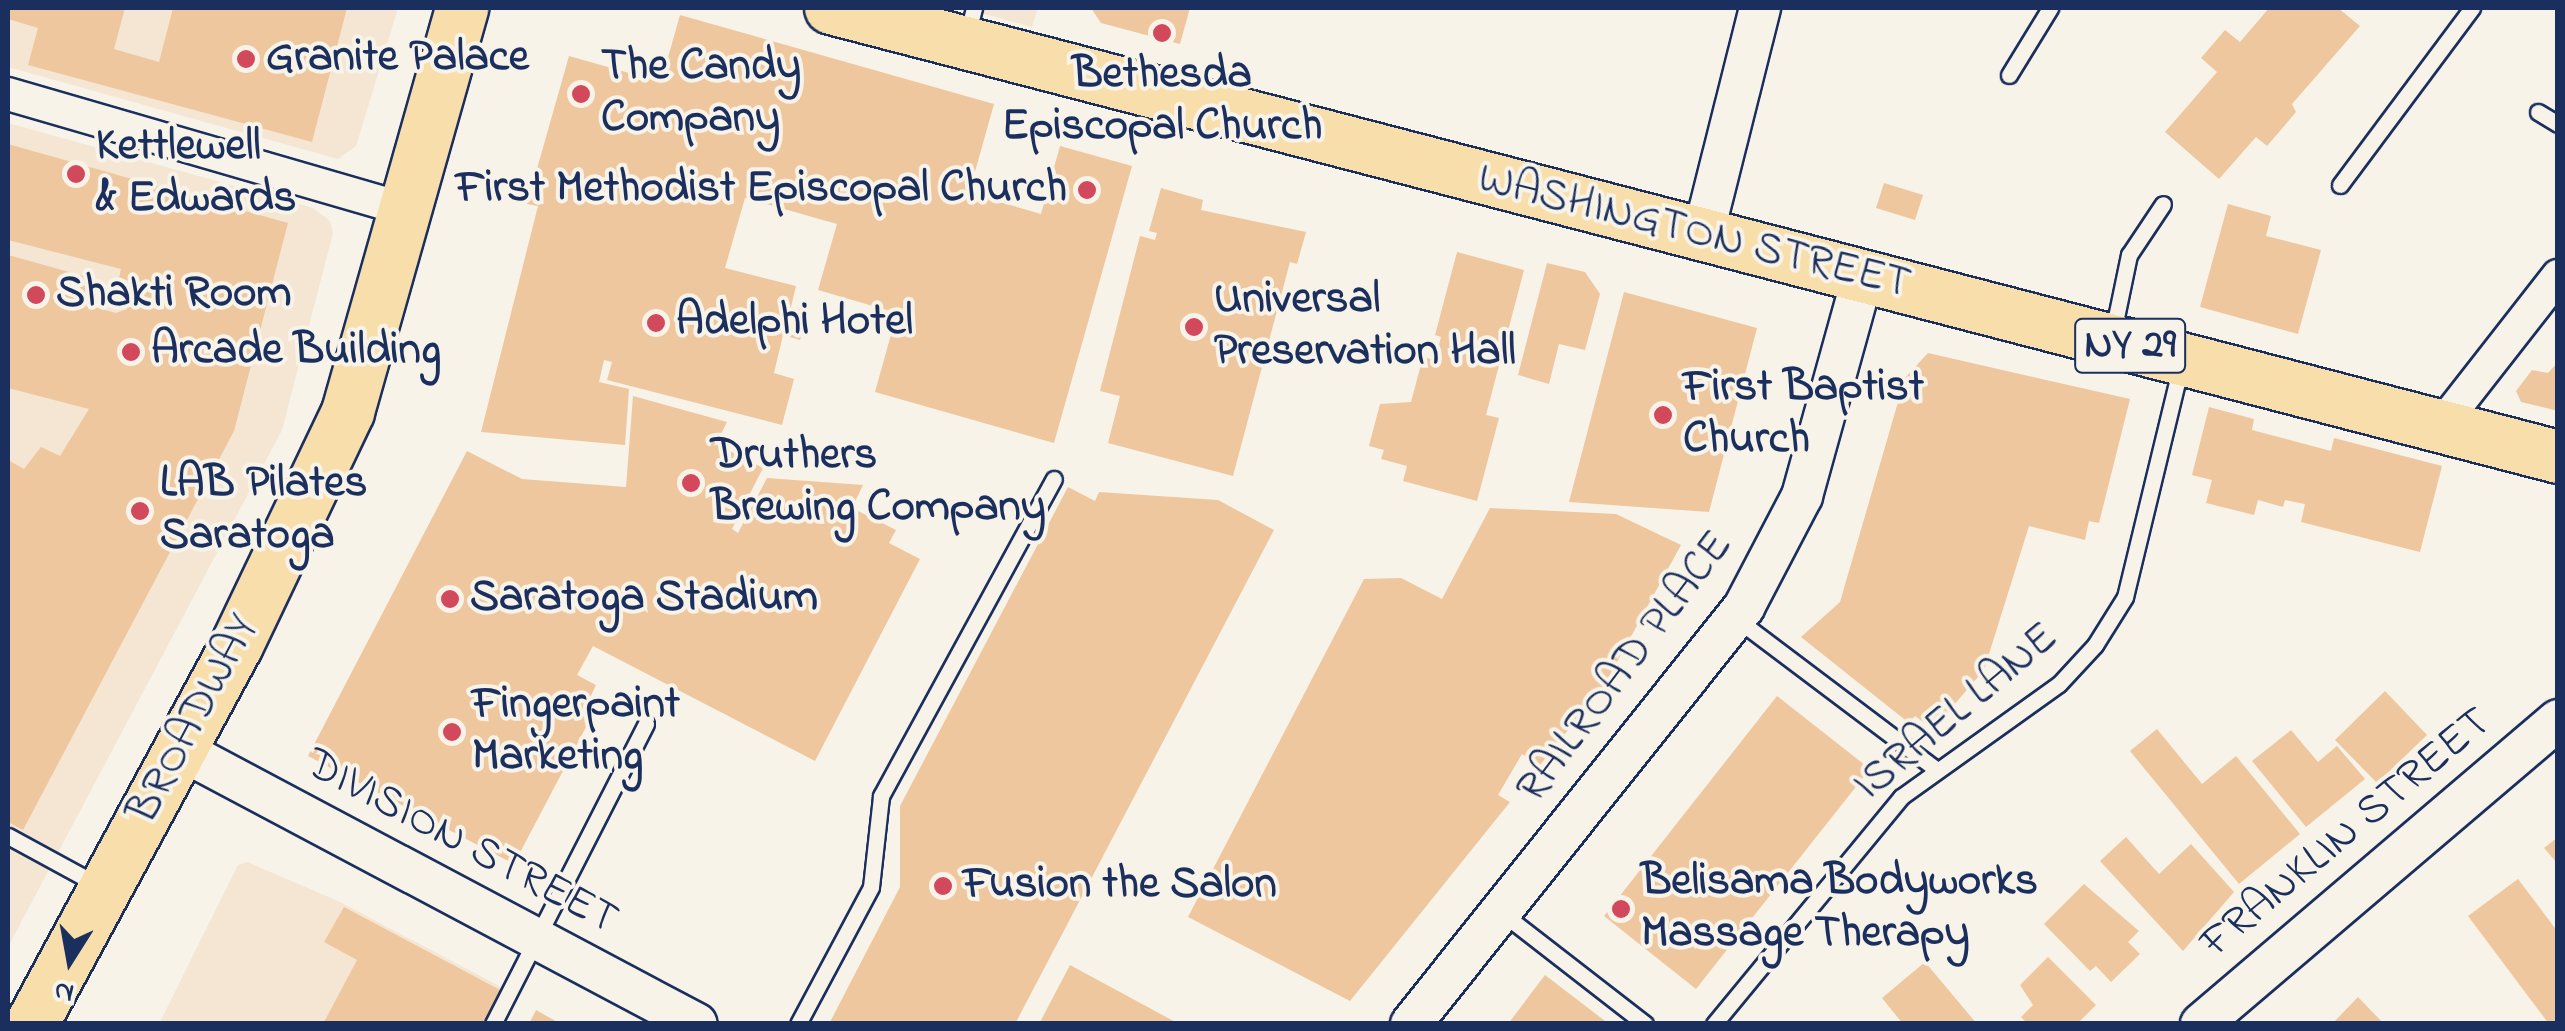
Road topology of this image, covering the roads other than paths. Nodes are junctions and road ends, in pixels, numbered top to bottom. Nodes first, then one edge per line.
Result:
1 (462, 8) edge
2 (831, 8) edge
3 (1760, 8) edge
4 (2050, 8) edge
5 (2472, 8) edge
6 (970, 26) edge
7 (2009, 75) dead end
8 (8, 94) edge
9 (2538, 112) dead end
10 (2558, 124) edge
11 (2340, 185) dead end
12 (2164, 204) dead end
13 (406, 210) junction
14 (1702, 234) junction
15 (1863, 276) junction
16 (2558, 276) edge
17 (2111, 341) junction
18 (2183, 360) junction
19 (2440, 428) junction
20 (2558, 458) edge
21 (1054, 480) dead end
22 (1735, 618) junction
23 (2558, 720) edge
24 (646, 724) dead end
25 (179, 748) junction
26 (1937, 770) junction
27 (8, 836) edge
28 (104, 888) junction
29 (1500, 912) junction
30 (536, 942) junction
31 (32, 1024) edge
32 (494, 1024) edge
33 (696, 1024) edge
34 (798, 1024) edge
35 (1411, 1024) edge
36 (1645, 1024) edge
37 (1714, 1024) edge
38 (2201, 1024) edge

1 - 13 highway, BROADWAY
2 - 6 highway, WASHINGTON STREET / NY 29
3 - 14 street
4 - 7 lane
5 - 11 lane
6 - 14 highway, WASHINGTON STREET / NY 29
8 - 13 street
9 - 10 lane
12 - 17 lane
13 - 25 highway, BROADWAY
14 - 15 highway, WASHINGTON STREET / NY 29
15 - 17 highway, WASHINGTON STREET / NY 29
15 - 22 street, RAILROAD PLACE
16 - 19 street
17 - 18 highway, WASHINGTON STREET / NY 29
18 - 19 highway, WASHINGTON STREET / NY 29
18 - 26 lane, ISRAEL LANE
19 - 20 highway, WASHINGTON STREET / NY 29
21 - 34 lane
22 - 26 lane
22 - 29 street, RAILROAD PLACE
23 - 38 street, FRANKLIN STREET
24 - 30 lane
25 - 28 highway, BROADWAY
25 - 30 street, DIVISION STREET
26 - 37 lane, ISRAEL LANE
27 - 28 lane
28 - 31 highway, BROADWAY
29 - 35 street, RAILROAD PLACE
29 - 36 lane
30 - 32 lane
30 - 33 street, DIVISION STREET

